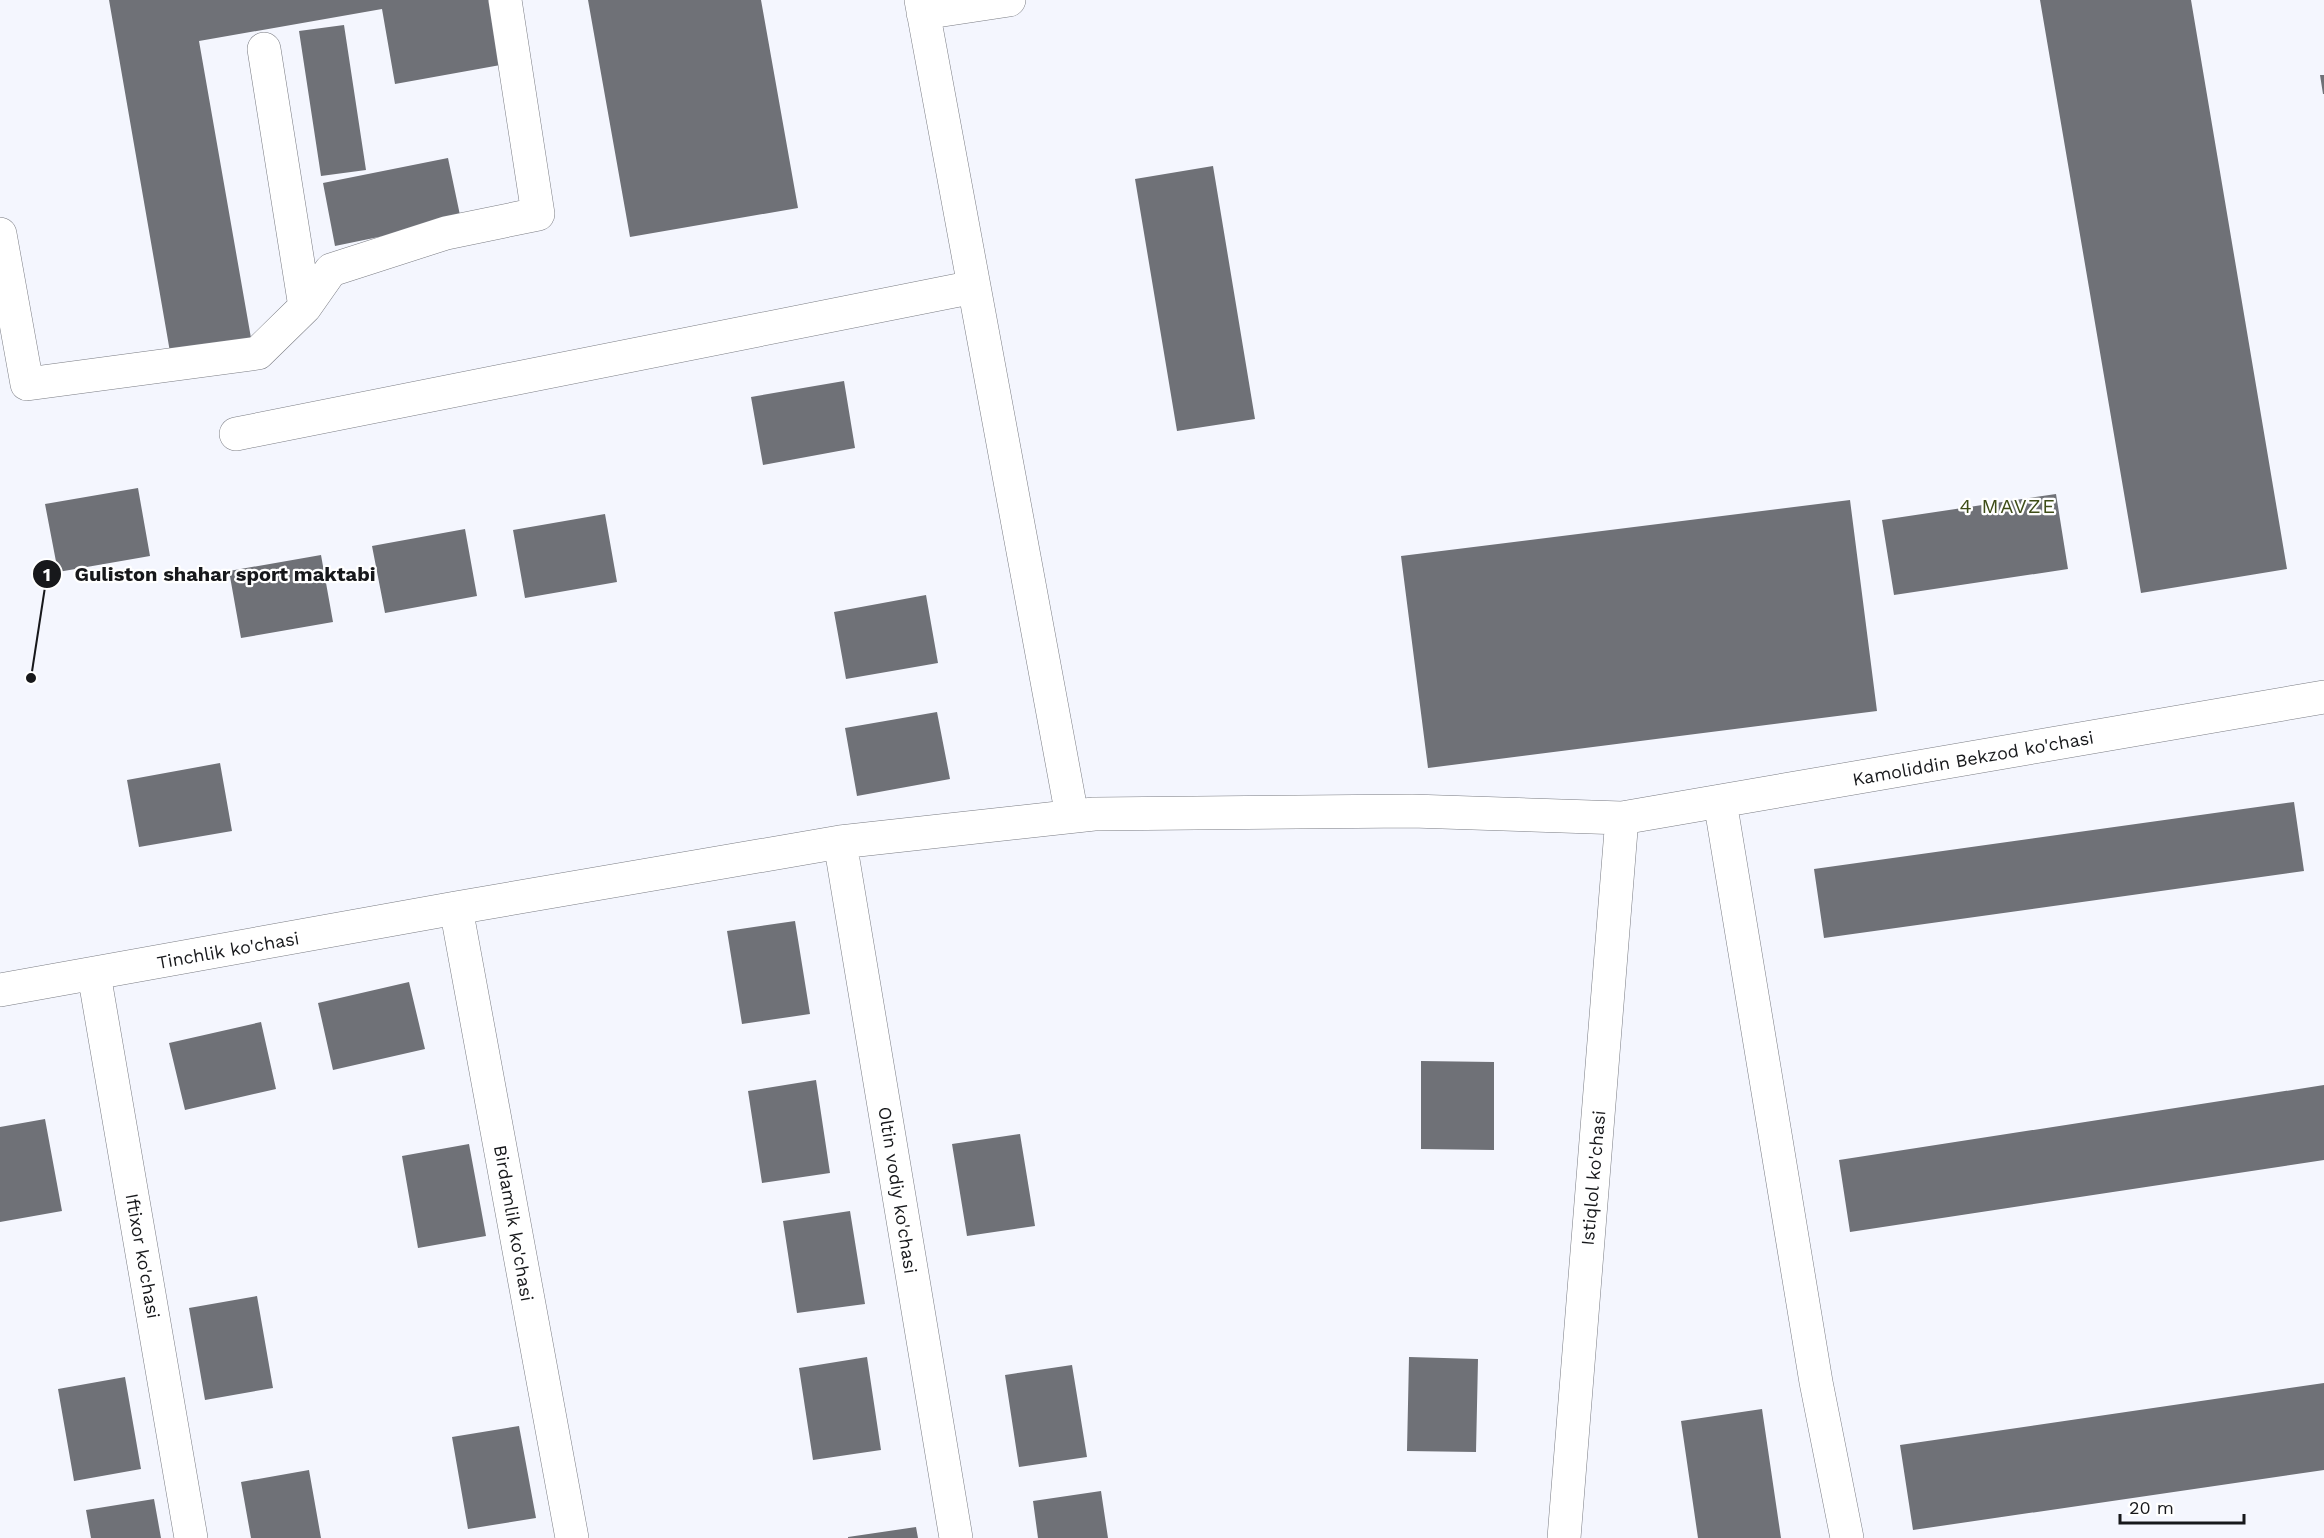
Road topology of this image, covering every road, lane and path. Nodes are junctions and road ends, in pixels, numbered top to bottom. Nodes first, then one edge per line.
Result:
1 (505, 0) edge
2 (1009, 0) edge
3 (922, 6) edge
4 (264, 49) dead end
5 (0, 234) edge
6 (974, 287) junction
7 (305, 306) junction
8 (236, 434) dead end
9 (2324, 697) edge
10 (1720, 801) junction
11 (1072, 816) junction
12 (1622, 818) junction
13 (840, 842) junction
14 (456, 908) junction
15 (94, 974) junction
16 (0, 990) edge
17 (191, 1538) edge
18 (572, 1538) edge
19 (956, 1538) edge
20 (1564, 1538) edge
21 (1847, 1538) edge

1 - 7 street
2 - 3 street
3 - 6 street
4 - 7 street
5 - 7 street
6 - 8 street
6 - 11 street
9 - 10 street, Kamoliddin Bekzod ko'chasi
10 - 12 street, Kamoliddin Bekzod ko'chasi
10 - 21 street
11 - 12 street, Kamoliddin Bekzod ko'chasi
11 - 13 street, Tinchlik ko'chasi
12 - 20 street, Istiqlol ko'chasi
13 - 14 street, Tinchlik ko'chasi
13 - 19 street, Oltin vodiy ko'chasi
14 - 15 street, Tinchlik ko'chasi
14 - 18 street, Birdamlik ko'chasi
15 - 16 street, Tinchlik ko'chasi
15 - 17 street, Iftixor ko'chasi

